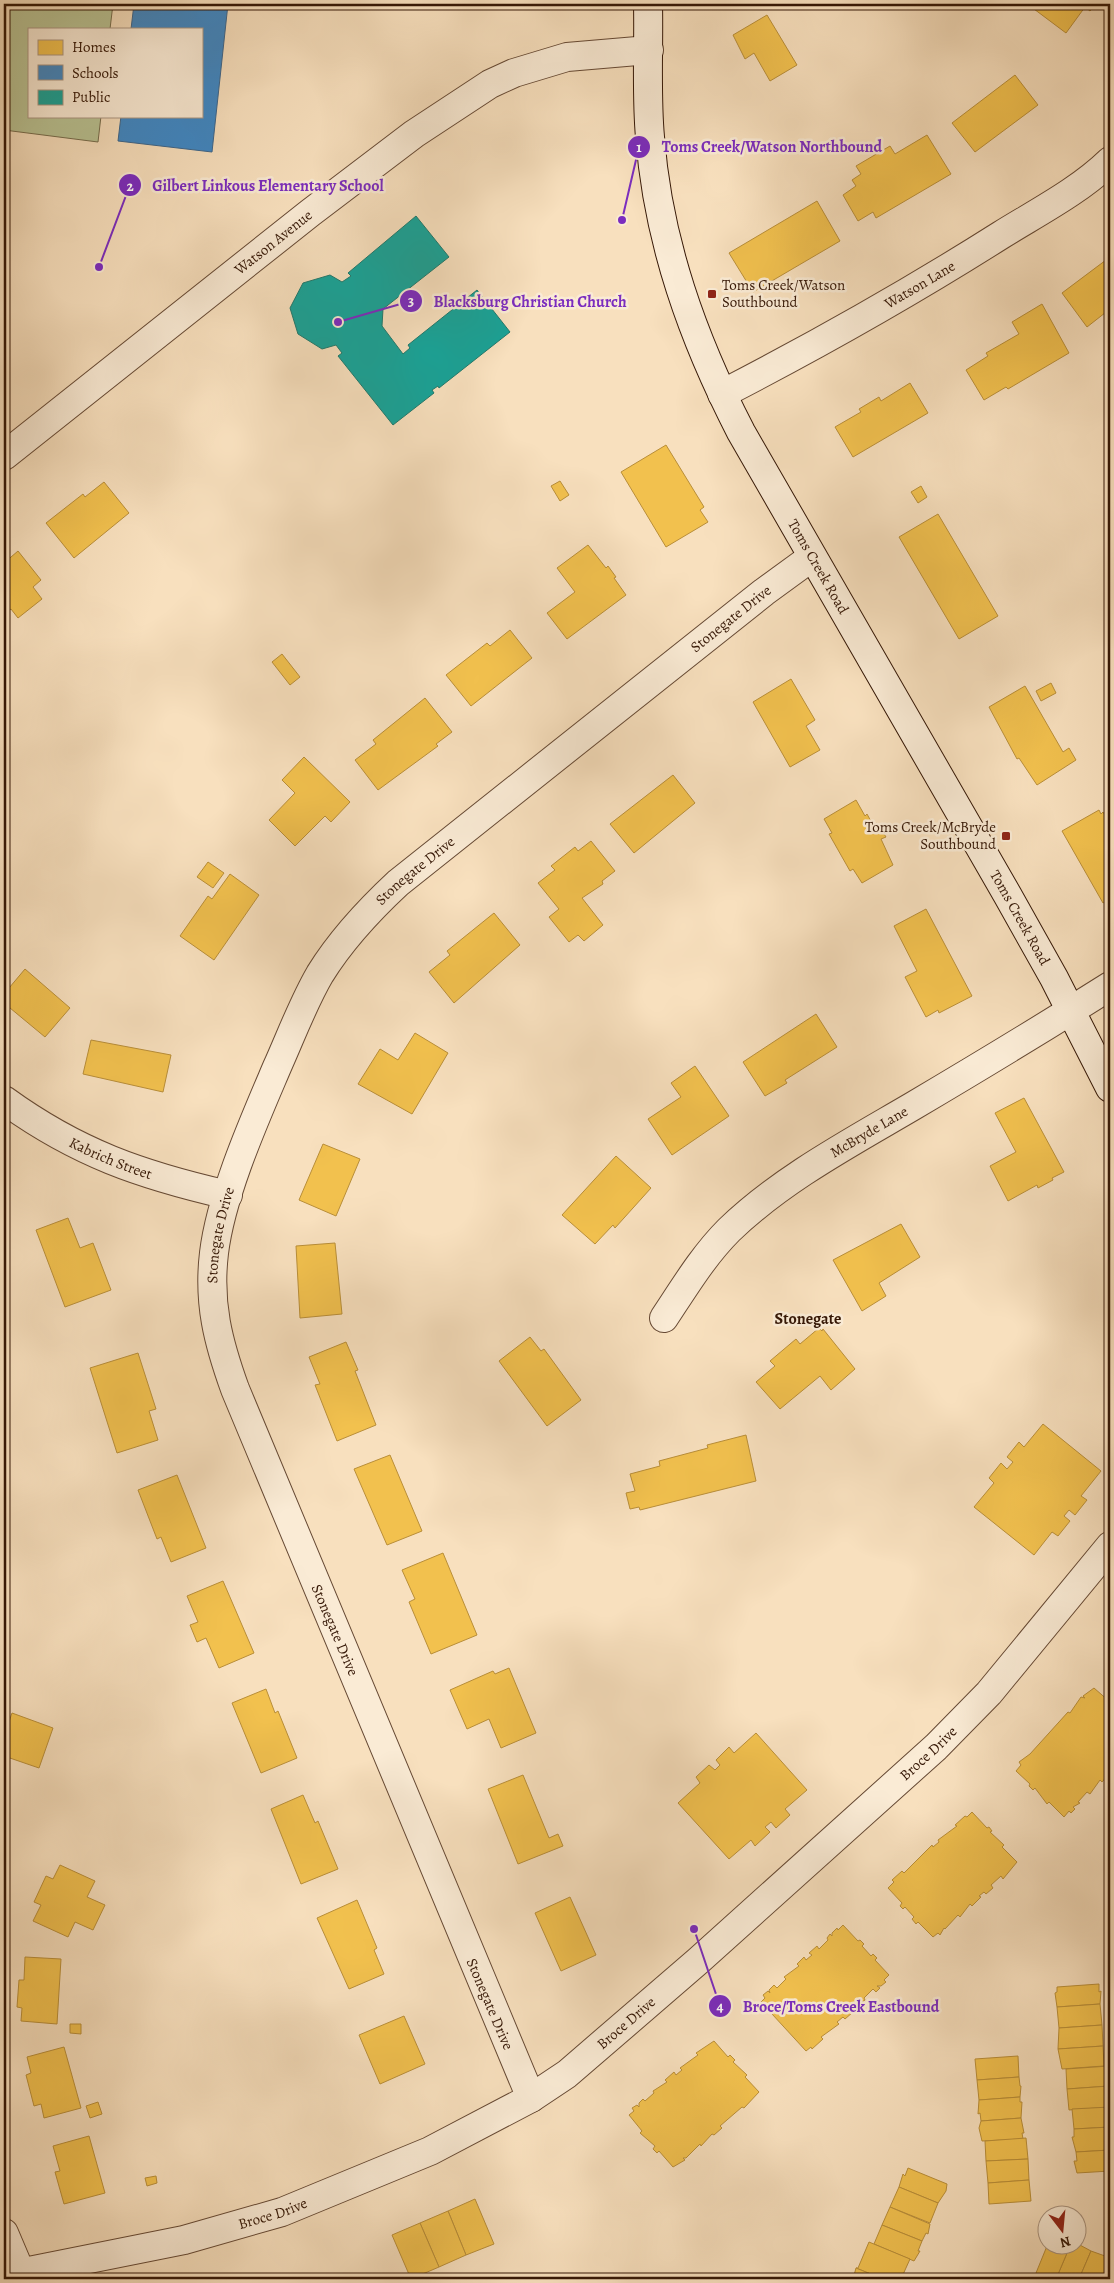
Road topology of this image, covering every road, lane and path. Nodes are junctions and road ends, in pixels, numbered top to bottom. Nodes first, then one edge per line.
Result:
1 (648, 4) edge
2 (649, 50) junction
3 (1110, 161) edge
4 (722, 394) junction
5 (4, 456) edge
6 (812, 558) junction
7 (1110, 986) edge
8 (1071, 1010) junction
9 (1110, 1088) edge
10 (4, 1100) edge
11 (228, 1195) junction
12 (664, 1318) dead end
13 (1110, 1546) edge
14 (531, 2098) junction
15 (4, 2233) edge
16 (12, 2275) edge

1 - 2 street, Toms Creek Road
2 - 4 street, Toms Creek Road
2 - 5 street, Watson Avenue
3 - 4 street, Watson Lane
4 - 6 street, Toms Creek Road
6 - 8 street, Toms Creek Road
6 - 11 street, Stonegate Drive
7 - 8 street, McBryde Lane
8 - 9 street, Toms Creek Road
8 - 12 street, McBryde Lane
10 - 11 street, Kabrich Street
11 - 14 street, Stonegate Drive
13 - 14 street, Broce Drive
14 - 16 street, Broce Drive
15 - 16 street

